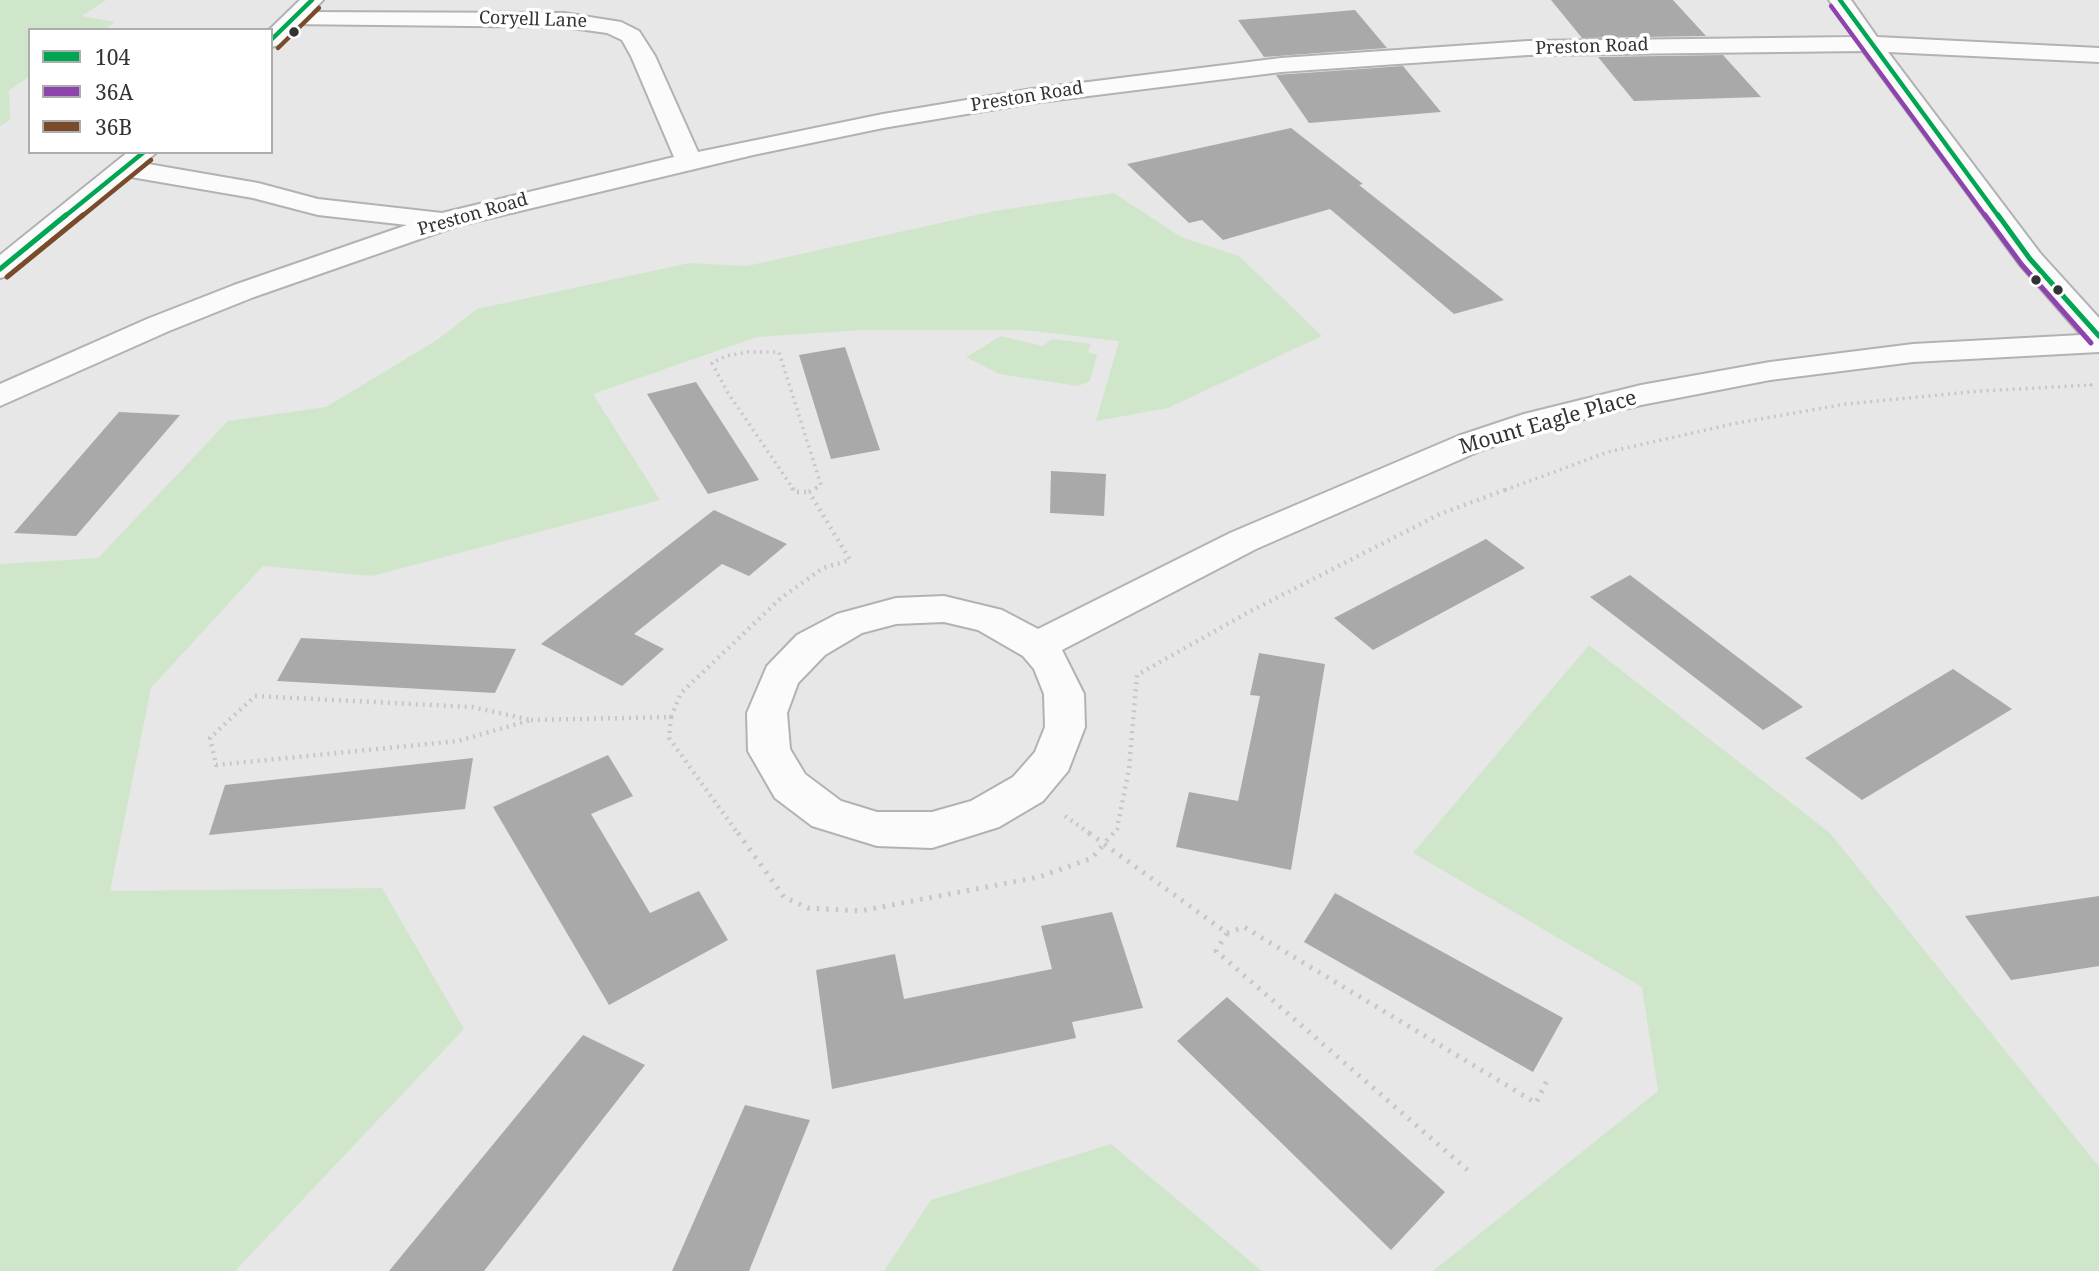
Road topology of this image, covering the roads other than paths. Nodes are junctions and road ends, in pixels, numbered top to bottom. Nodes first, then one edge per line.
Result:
1 (312, 0) edge
2 (1840, 0) edge
3 (294, 19) junction
4 (273, 38) edge
5 (1870, 44) junction
6 (2099, 55) edge
7 (134, 160) edge
8 (689, 161) junction
9 (447, 220) junction
10 (0, 269) edge
11 (2099, 335) edge
12 (2099, 343) edge
13 (0, 396) edge
14 (1037, 646) junction

1 - 3 street
2 - 5 street
3 - 4 street
3 - 8 street, Coryell Lane
5 - 6 street, Preston Road
5 - 8 street, Preston Road
5 - 11 street
7 - 9 street
7 - 10 street
8 - 9 street, Preston Road
9 - 13 street, Preston Road
12 - 14 street, Mount Eagle Place
14 - 14 street

